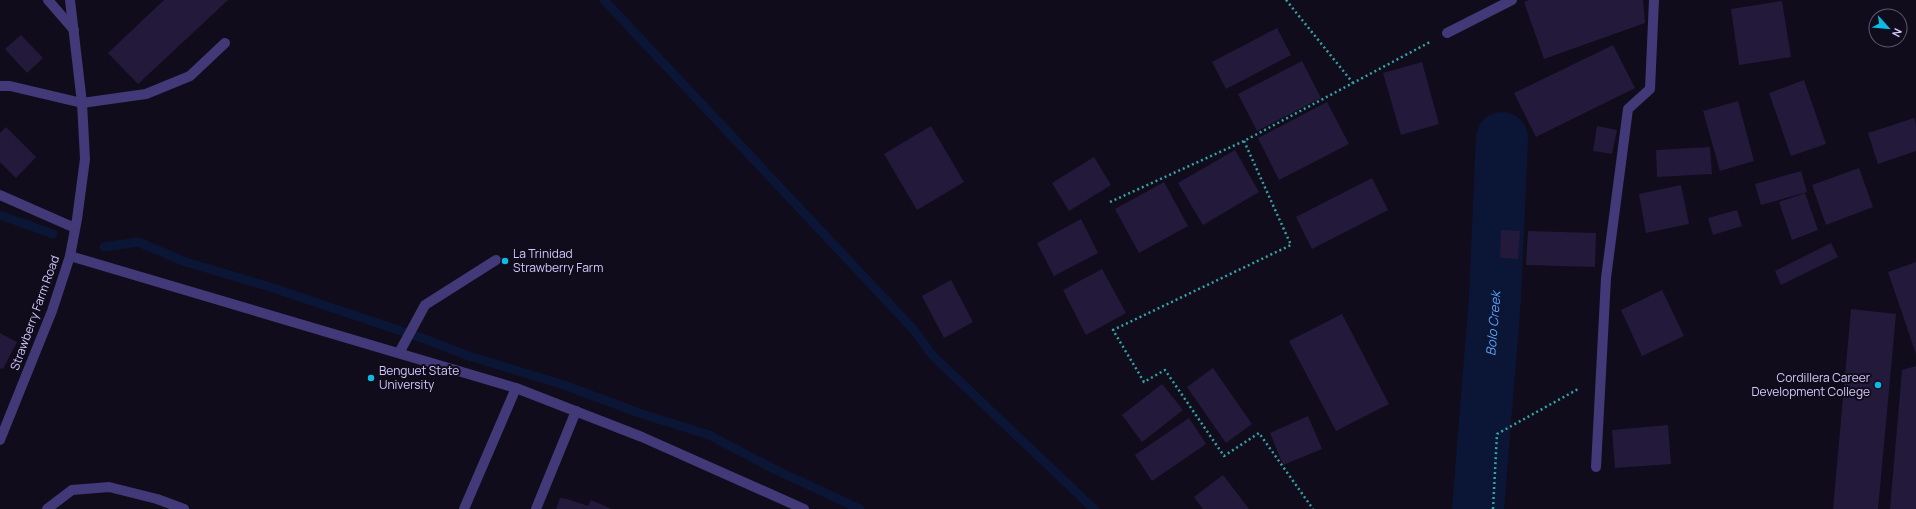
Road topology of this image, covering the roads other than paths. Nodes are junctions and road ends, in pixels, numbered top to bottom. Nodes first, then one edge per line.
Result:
1 (48, 0) edge
2 (70, 0) edge
3 (1512, 0) edge
4 (1654, 0) edge
5 (74, 30) junction
6 (1447, 33) road end
7 (225, 43) dead end
8 (0, 86) edge
9 (82, 103) junction
10 (0, 194) edge
11 (75, 228) junction
12 (70, 256) junction
13 (496, 260) dead end
14 (399, 353) junction
15 (516, 388) junction
16 (576, 412) junction
17 (0, 438) edge
18 (1596, 467) dead end
19 (47, 509) edge
20 (184, 509) edge
21 (464, 509) edge
22 (536, 509) edge
23 (804, 509) edge

1 - 5 street
2 - 5 street, Strawberry Farm Road
3 - 6 street
4 - 18 street
5 - 9 street, Strawberry Farm Road
7 - 9 street
8 - 9 street
9 - 11 street, Strawberry Farm Road
10 - 11 street
11 - 12 street, Strawberry Farm Road
12 - 14 street
12 - 17 street, Strawberry Farm Road
13 - 14 street
14 - 15 street
15 - 16 street
15 - 21 street
16 - 22 street
16 - 23 street
19 - 20 street

